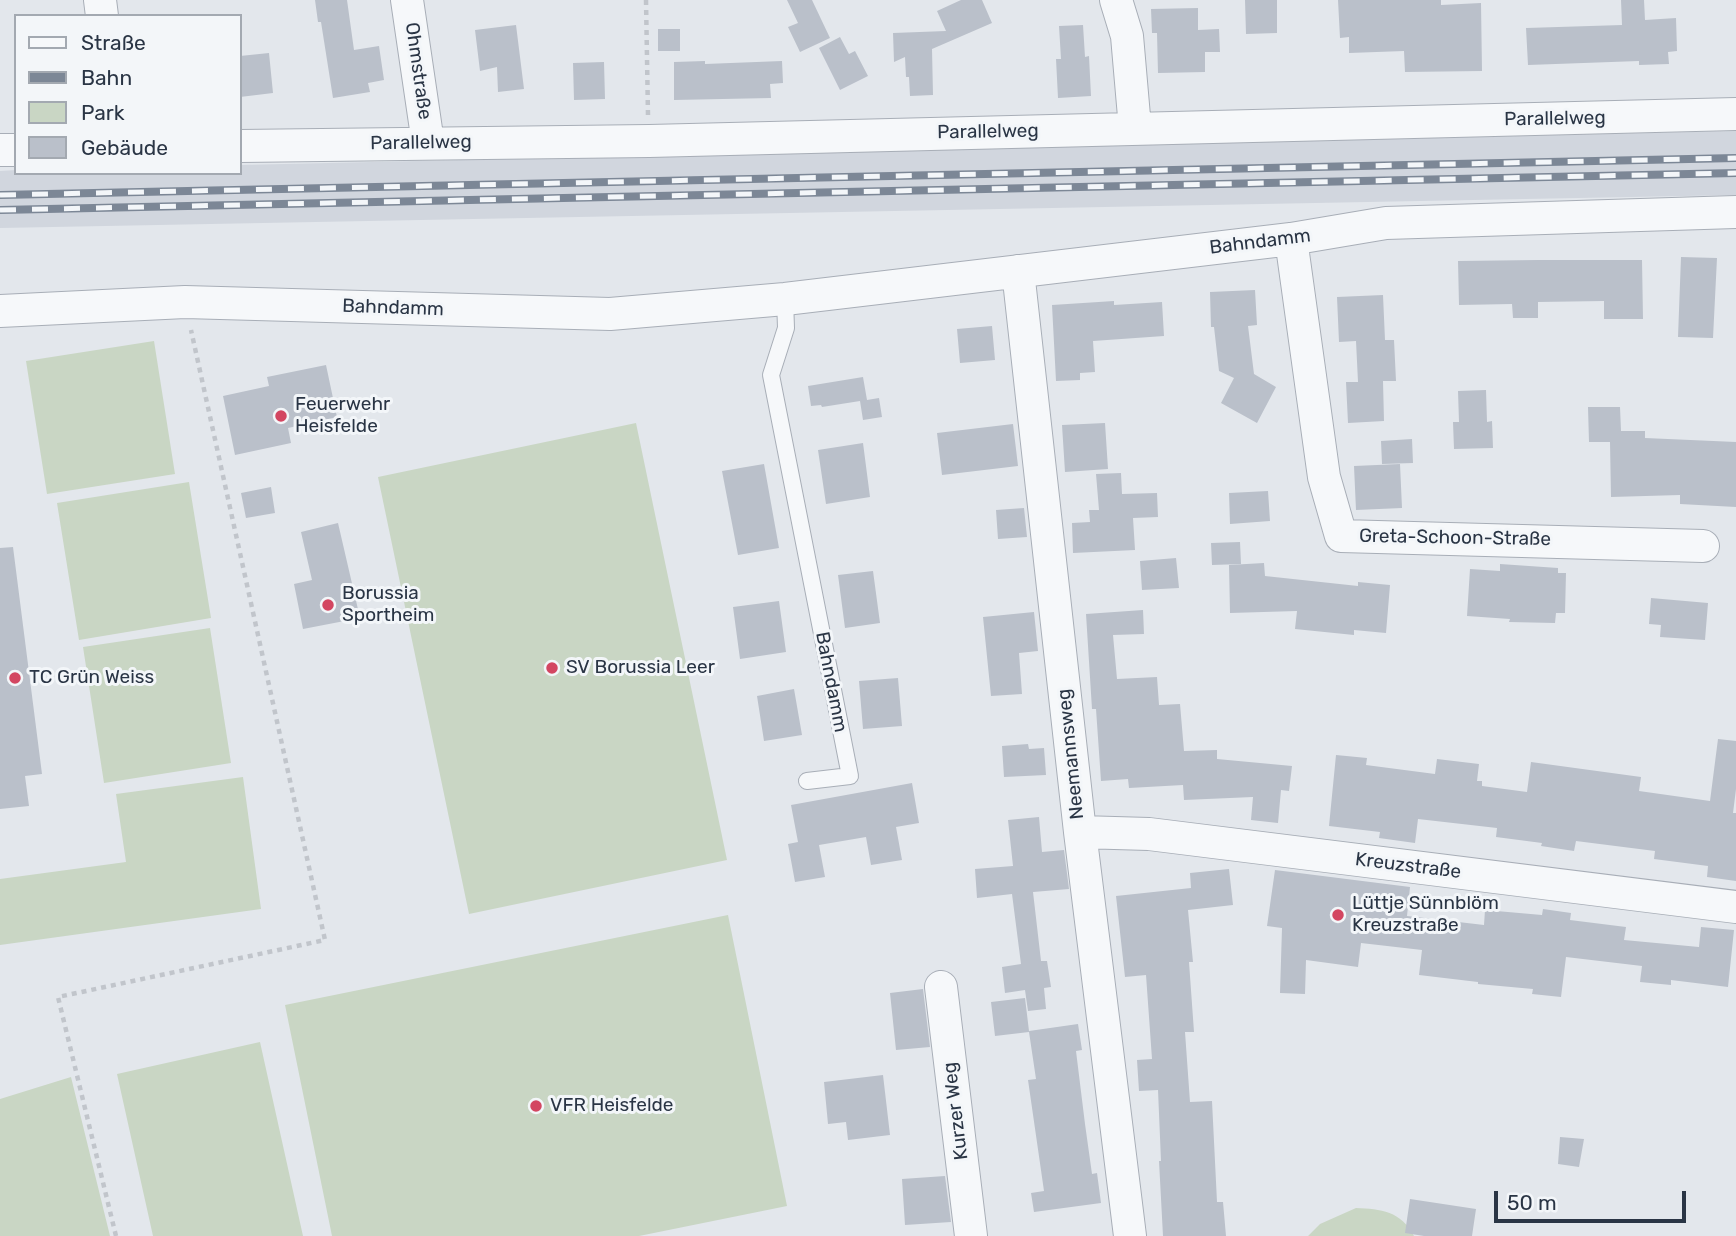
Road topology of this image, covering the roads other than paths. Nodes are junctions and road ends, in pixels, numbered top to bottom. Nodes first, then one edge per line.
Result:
1 (407, 0) edge
2 (1116, 0) edge
3 (1736, 114) edge
4 (1135, 128) junction
5 (428, 143) junction
6 (242, 146) edge
7 (1736, 212) edge
8 (1291, 239) junction
9 (1018, 271) junction
10 (785, 299) junction
11 (0, 311) edge
12 (1703, 546) dead end
13 (807, 781) dead end
14 (1080, 832) junction
15 (1736, 907) edge
16 (941, 987) dead end
17 (971, 1236) edge
18 (1130, 1236) edge

1 - 5 street, Ohmstraße
2 - 4 street
3 - 4 street, Parallelweg
4 - 5 street, Parallelweg
5 - 6 street, Parallelweg
7 - 8 street, Bahndamm
8 - 9 street, Bahndamm
8 - 12 street, Greta-Schoon-Straße
9 - 10 street, Bahndamm
9 - 14 street, Neemannsweg
10 - 11 street, Bahndamm
10 - 13 lane, Bahndamm
14 - 15 street, Kreuzstraße
14 - 18 street, Neemannsweg
16 - 17 street, Kurzer Weg

